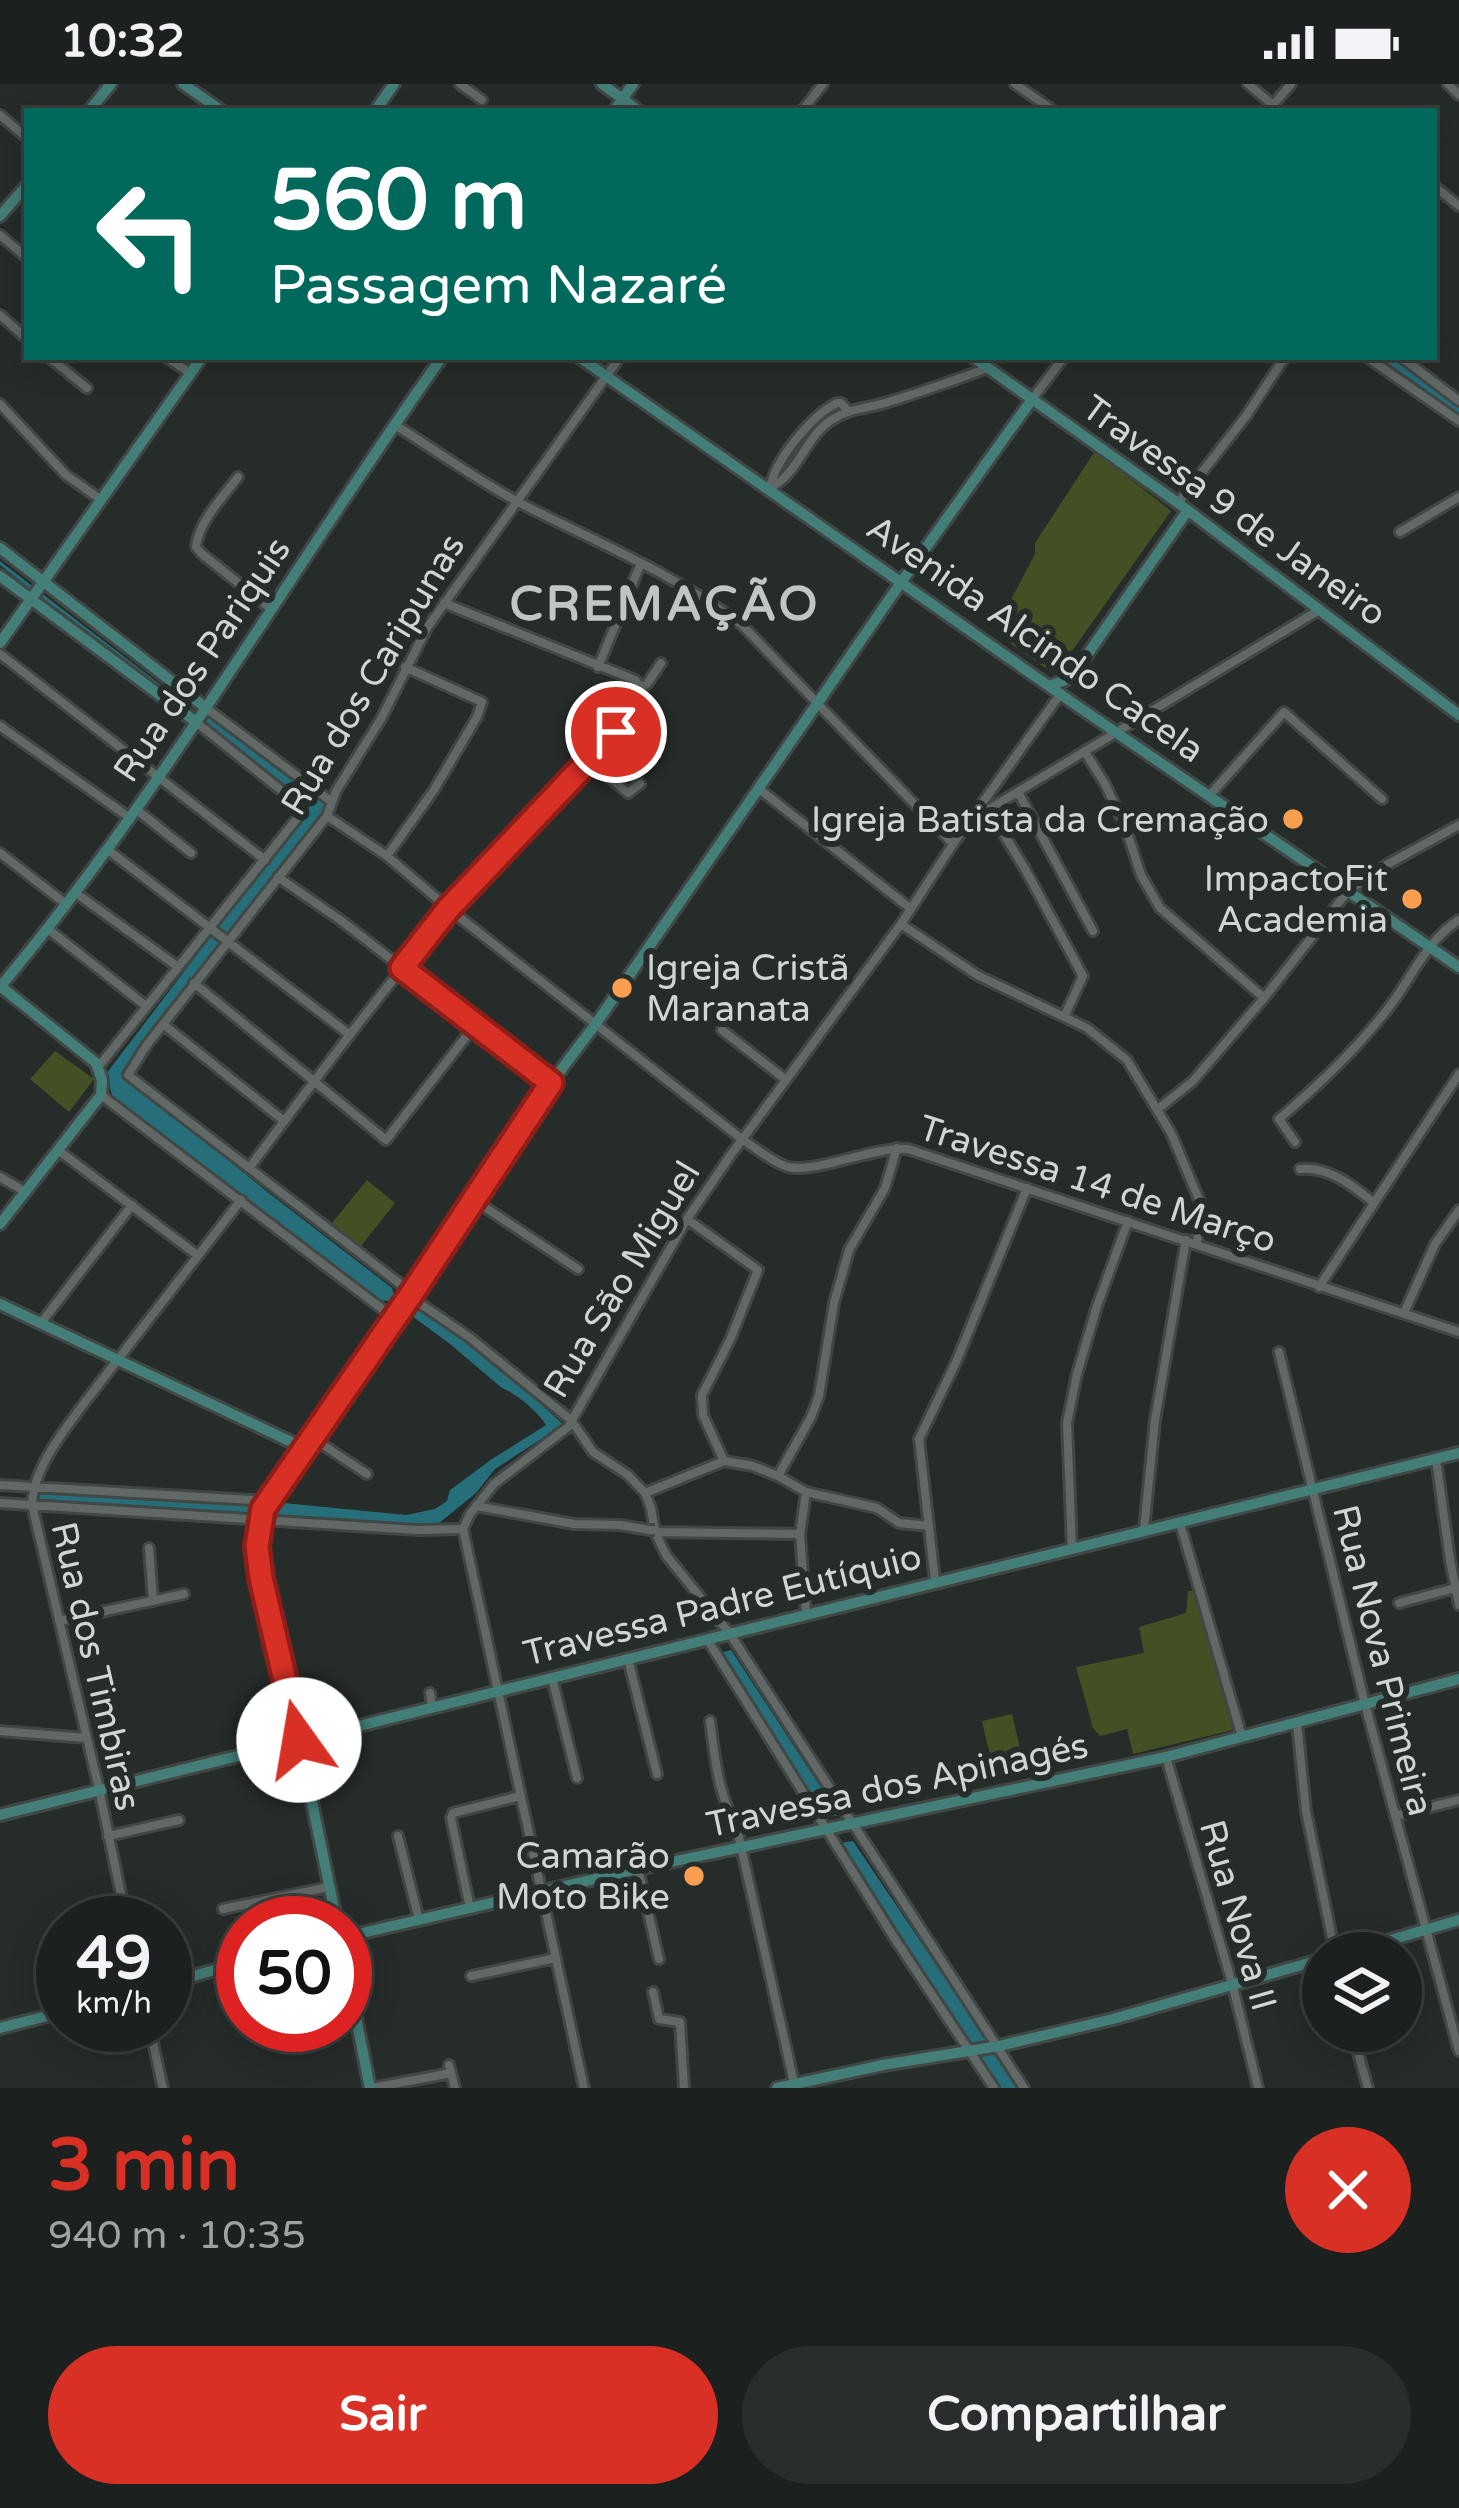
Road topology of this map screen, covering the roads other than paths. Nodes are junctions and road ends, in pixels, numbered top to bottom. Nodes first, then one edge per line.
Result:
1 (112, 84) edge
2 (183, 84) edge
3 (460, 84) edge
4 (602, 84) edge
5 (633, 84) edge
6 (823, 84) edge
7 (1015, 84) edge
8 (1248, 84) edge
9 (1292, 84) edge
10 (1448, 84) edge
11 (1459, 94) edge
12 (623, 99) junction
13 (482, 100) dead end
14 (92, 108) edge
15 (218, 108) edge
16 (616, 108) edge
17 (635, 108) edge
18 (804, 108) edge
19 (1050, 108) edge
20 (1270, 108) edge
21 (0, 116) edge
22 (24, 136) edge
23 (24, 188) edge
24 (0, 216) edge
25 (0, 235) edge
26 (24, 255) edge
27 (0, 316) edge
28 (24, 336) edge
29 (53, 360) edge
30 (170, 360) edge
31 (200, 360) edge
32 (440, 360) edge
33 (583, 360) edge
34 (618, 360) edge
35 (977, 360) edge
36 (1062, 360) edge
37 (1283, 360) edge
38 (1371, 360) edge
39 (1404, 360) edge
40 (988, 368) junction
41 (190, 373) junction
42 (606, 376) junction
43 (87, 388) dead end
44 (1033, 398) junction
45 (1459, 400) edge
46 (0, 406) edge
47 (1459, 422) edge
48 (394, 424) junction
49 (238, 477) dead end
50 (770, 488) junction
51 (1459, 497) edge
52 (100, 500) junction
53 (515, 500) junction
54 (1183, 507) junction
55 (1400, 532) dead end
56 (0, 548) edge
57 (641, 563) junction
58 (0, 576) edge
59 (902, 581) junction
60 (44, 582) junction
61 (31, 600) junction
62 (444, 602) junction
63 (271, 609) junction
64 (1319, 610) junction
65 (0, 644) edge
66 (0, 653) edge
67 (661, 663) dead end
68 (405, 667) junction
69 (598, 667) junction
70 (1078, 668) junction
71 (640, 687) junction
72 (1055, 690) junction
73 (1073, 703) junction
74 (817, 705) junction
75 (206, 708) junction
76 (1459, 715) edge
77 (196, 722) junction
78 (0, 726) edge
79 (1116, 732) junction
80 (1084, 752) junction
81 (590, 761) junction
82 (160, 776) junction
83 (640, 784) dead end
84 (758, 788) junction
85 (1018, 792) junction
86 (1209, 796) junction
87 (1382, 800) dead end
88 (332, 802) junction
89 (989, 810) junction
90 (134, 814) junction
91 (327, 816) junction
92 (970, 821) junction
93 (1459, 825) edge
94 (953, 844) junction
95 (108, 850) junction
96 (0, 853) edge
97 (191, 853) dead end
98 (388, 856) junction
99 (265, 860) junction
100 (278, 878) junction
101 (1348, 891) junction
102 (71, 899) junction
103 (448, 909) junction
104 (911, 909) junction
105 (1459, 920) edge
106 (901, 924) junction
107 (210, 928) junction
108 (48, 929) junction
109 (1093, 931) dead end
110 (227, 941) junction
111 (1430, 947) junction
112 (178, 967) junction
113 (1459, 967) edge
114 (402, 968) junction
115 (194, 983) junction
116 (0, 987) edge
117 (1264, 998) junction
118 (146, 1006) junction
119 (1064, 1017) junction
120 (163, 1024) junction
121 (595, 1024) junction
122 (475, 1025) junction
123 (722, 1030) dead end
124 (350, 1035) junction
125 (99, 1066) junction
126 (1459, 1074) edge
127 (315, 1080) junction
128 (786, 1080) junction
129 (551, 1083) junction
130 (101, 1095) junction
131 (1157, 1110) junction
132 (284, 1121) junction
133 (743, 1140) junction
134 (1295, 1142) dead end
135 (897, 1148) junction
136 (58, 1150) junction
137 (250, 1167) junction
138 (1300, 1168) dead end
139 (0, 1177) edge
140 (1027, 1188) junction
141 (24, 1191) junction
142 (241, 1200) junction
143 (474, 1200) junction
144 (1372, 1202) junction
145 (132, 1205) junction
146 (1459, 1210) edge
147 (687, 1219) junction
148 (1128, 1221) junction
149 (0, 1224) edge
150 (1191, 1242) junction
151 (196, 1255) junction
152 (578, 1269) dead end
153 (1319, 1287) junction
154 (412, 1293) junction
155 (0, 1304) edge
156 (422, 1305) dead end
157 (1404, 1313) junction
158 (394, 1318) junction
159 (40, 1324) junction
160 (1459, 1332) edge
161 (1279, 1352) dead end
162 (116, 1360) junction
163 (570, 1423) junction
164 (308, 1442) junction
165 (1459, 1453) edge
166 (1436, 1459) junction
167 (724, 1461) junction
168 (367, 1474) dead end
169 (778, 1476) junction
170 (0, 1485) edge
171 (32, 1487) junction
172 (1312, 1489) junction
173 (806, 1492) junction
174 (645, 1493) junction
175 (268, 1501) junction
176 (0, 1503) edge
177 (32, 1505) junction
178 (475, 1506) junction
179 (260, 1518) junction
180 (1180, 1523) junction
181 (928, 1526) junction
182 (463, 1529) junction
183 (1144, 1530) junction
184 (653, 1531) junction
185 (800, 1534) junction
186 (149, 1548) dead end
187 (1072, 1548) junction
188 (935, 1582) junction
189 (1455, 1588) junction
190 (184, 1594) dead end
191 (153, 1601) junction
192 (1399, 1603) dead end
193 (1459, 1605) edge
194 (806, 1613) junction
195 (59, 1621) junction
196 (730, 1634) junction
197 (707, 1639) junction
198 (628, 1659) junction
199 (552, 1678) junction
200 (1459, 1679) edge
201 (499, 1690) junction
202 (430, 1693) dead end
203 (1365, 1704) junction
204 (433, 1707) junction
205 (710, 1721) dead end
206 (1297, 1723) junction
207 (0, 1731) edge
208 (86, 1738) junction
209 (1242, 1738) junction
210 (299, 1740) junction
211 (1166, 1757) junction
212 (657, 1774) dead end
213 (577, 1778) dead end
214 (99, 1789) junction
215 (520, 1796) junction
216 (1459, 1800) edge
217 (0, 1815) edge
218 (1395, 1816) junction
219 (179, 1820) dead end
220 (851, 1824) junction
221 (827, 1828) junction
222 (108, 1836) junction
223 (398, 1836) dead end
224 (740, 1848) junction
225 (638, 1869) junction
226 (329, 1887) junction
227 (540, 1891) junction
228 (121, 1896) edge
229 (288, 1896) edge
230 (331, 1896) edge
231 (470, 1908) junction
232 (419, 1920) junction
233 (1459, 1920) edge
234 (1425, 1930) junction
235 (372, 1931) edge
236 (1331, 1932) edge
237 (1418, 1932) edge
238 (556, 1958) junction
239 (659, 1959) dead end
240 (1302, 1965) edge
241 (471, 1976) dead end
242 (1232, 1983) junction
243 (653, 1991) dead end
244 (36, 2019) edge
245 (0, 2028) edge
246 (999, 2046) junction
247 (1459, 2050) edge
248 (970, 2051) junction
249 (155, 2052) edge
250 (362, 2052) edge
251 (1358, 2052) edge
252 (794, 2086) edge
253 (163, 2088) edge
254 (371, 2088) edge
255 (455, 2088) edge
256 (584, 2088) edge
257 (684, 2088) edge
258 (777, 2088) edge
259 (994, 2088) edge
260 (1024, 2088) edge
261 (1258, 2088) edge
262 (1368, 2088) edge

1 - 14 main road
2 - 15 main road
3 - 13 street
4 - 12 main road
5 - 12 main road
6 - 18 street
7 - 19 street
8 - 20 street
9 - 20 street
10 - 11 street
12 - 16 main road
12 - 17 main road
21 - 22 street
23 - 24 main road
25 - 26 street
27 - 28 street
29 - 43 street
30 - 41 street
31 - 41 main road
32 - 48 main road, Rua dos Pariquis
33 - 42 main road, Avenida Alcindo Cacela
34 - 42 street, Rua dos Caripunas
35 - 40 main road, Travessa 9 de Janeiro
36 - 44 street
37 - 54 street, Rua São Miguel
38 - 47 street
39 - 45 street
40 - 44 main road, Travessa 9 de Janeiro
40 - 50 street
41 - 52 main road
42 - 50 main road, Avenida Alcindo Cacela
42 - 53 street, Rua dos Caripunas
44 - 54 main road, Travessa 9 de Janeiro
44 - 59 main road
46 - 52 street
48 - 53 street
48 - 63 main road, Rua dos Pariquis
49 - 63 street
50 - 59 main road, Avenida Alcindo Cacela
51 - 55 street
52 - 60 main road
53 - 57 street
53 - 62 street, Rua dos Caripunas
54 - 64 main road, Travessa 9 de Janeiro
54 - 70 main road, Rua São Miguel
56 - 60 main road
57 - 69 street
57 - 74 street
58 - 61 main road
59 - 72 main road, Avenida Alcindo Cacela
59 - 74 main road
60 - 61 main road
60 - 75 main road
61 - 65 main road
61 - 77 main road
62 - 68 street, Rua dos Caripunas
62 - 69 street
63 - 75 main road, Rua dos Pariquis
64 - 76 main road, Travessa 9 de Janeiro
64 - 79 street
66 - 82 street
67 - 71 street
68 - 88 street, Rua dos Caripunas
68 - 98 street
69 - 71 street
70 - 72 main road, Rua São Miguel
70 - 73 main road, Rua São Miguel
71 - 81 street
72 - 73 main road, Avenida Alcindo Cacela
72 - 92 street, Rua São Miguel
73 - 79 main road, Avenida Alcindo Cacela
74 - 84 main road
74 - 94 street
75 - 77 main road, Rua dos Pariquis
75 - 88 street
77 - 82 main road, Rua dos Pariquis
77 - 99 street, Rua dos Caripunas
78 - 90 street
79 - 80 street
79 - 86 main road, Avenida Alcindo Cacela
80 - 85 street
80 - 117 street
81 - 83 street
81 - 103 street
82 - 90 main road, Rua dos Pariquis
82 - 99 street
84 - 104 street
84 - 121 main road
85 - 89 street
85 - 109 street
86 - 87 street
86 - 101 main road, Avenida Alcindo Cacela
88 - 91 street, Rua dos Caripunas
89 - 92 street
89 - 119 street
90 - 95 main road, Rua dos Pariquis
90 - 97 street
91 - 98 street, Travessa 14 de Março
91 - 100 street, Rua dos Caripunas
92 - 94 street, Rua São Miguel
93 - 101 street
94 - 104 street, Rua São Miguel
95 - 102 main road, Rua dos Pariquis
95 - 107 street
96 - 102 street
98 - 103 street, Travessa 14 de Março
99 - 107 street, Rua dos Caripunas
100 - 110 street, Rua dos Caripunas
100 - 114 street
101 - 111 main road, Avenida Alcindo Cacela
101 - 117 street
102 - 108 main road, Rua dos Pariquis
102 - 112 street
103 - 114 street
103 - 121 street, Travessa 14 de Março
104 - 106 street, Rua São Miguel
105 - 111 street
106 - 119 street
106 - 128 street, Rua São Miguel
107 - 110 street
107 - 112 street, Rua dos Caripunas
108 - 116 main road, Rua dos Pariquis
108 - 118 street
110 - 115 street, Rua dos Caripunas
110 - 124 street
111 - 113 main road, Avenida Alcindo Cacela
111 - 134 street
112 - 118 street, Rua dos Caripunas
114 - 122 street
114 - 124 street
115 - 120 street, Rua dos Caripunas
115 - 127 street
116 - 125 main road
117 - 131 street
118 - 125 street, Rua dos Caripunas
119 - 131 street
120 - 132 street
120 - 137 street, Rua dos Caripunas
121 - 129 main road
121 - 133 street, Travessa 14 de Março
122 - 127 street
122 - 129 street
123 - 128 street
124 - 127 street
125 - 130 main road
126 - 144 street
127 - 132 street
128 - 133 street, Rua São Miguel
129 - 143 main road
130 - 136 main road
130 - 142 street
131 - 150 street
132 - 137 street
133 - 135 street, Travessa 14 de Março
133 - 147 street, Rua São Miguel
135 - 140 street, Travessa 14 de Março
135 - 169 street
136 - 141 main road
136 - 145 street
137 - 154 street
138 - 144 street
139 - 141 street
140 - 148 street, Travessa 14 de Março
140 - 181 street
141 - 149 main road
142 - 151 street, Rua dos Timbiras
142 - 158 street
143 - 152 street
143 - 154 main road
144 - 153 street
145 - 151 street
145 - 159 street
146 - 157 street
147 - 163 street, Rua São Miguel
147 - 167 street
148 - 150 street, Travessa 14 de Março
148 - 187 street
150 - 153 street, Travessa 14 de Março
150 - 183 street
151 - 162 street, Rua dos Timbiras
153 - 157 street, Travessa 14 de Março
154 - 158 main road
155 - 159 main road
156 - 163 street
157 - 160 street, Travessa 14 de Março
158 - 164 main road
159 - 162 main road
161 - 172 street, Rua Nova Primeira
162 - 164 main road
162 - 171 street, Rua dos Timbiras
163 - 174 street
163 - 178 street, Rua São Miguel
164 - 168 street
164 - 175 main road
165 - 166 main road, Travessa Padre Eutíquio
166 - 172 main road, Travessa Padre Eutíquio
166 - 189 street
167 - 169 street
167 - 174 street
169 - 173 street
170 - 171 street
171 - 175 street
171 - 177 street, Rua dos Timbiras
172 - 180 main road, Travessa Padre Eutíquio
172 - 203 street, Rua Nova Primeira
173 - 181 street
173 - 185 street
174 - 184 street
175 - 179 main road
176 - 177 street
177 - 179 street
177 - 195 street, Rua dos Timbiras
178 - 182 street, Rua São Miguel
178 - 184 street
179 - 182 street
179 - 210 main road
180 - 183 main road, Travessa Padre Eutíquio
180 - 209 street
181 - 188 street
182 - 201 street
183 - 187 main road, Travessa Padre Eutíquio
184 - 185 street
184 - 196 street
185 - 194 street
186 - 191 street
187 - 188 main road, Travessa Padre Eutíquio
188 - 194 main road, Travessa Padre Eutíquio
189 - 192 street
189 - 193 street
190 - 191 street
191 - 195 street
194 - 196 main road, Travessa Padre Eutíquio
195 - 208 street, Rua dos Timbiras
196 - 197 main road, Travessa Padre Eutíquio
196 - 220 street
197 - 198 main road, Travessa Padre Eutíquio
197 - 221 street
198 - 199 main road, Travessa Padre Eutíquio
198 - 212 street
199 - 201 main road, Travessa Padre Eutíquio
199 - 213 street
200 - 203 main road, Travessa dos Apinagés
201 - 204 main road, Travessa Padre Eutíquio
201 - 215 street
202 - 204 street
203 - 206 main road, Travessa dos Apinagés
203 - 218 street, Rua Nova Primeira
204 - 210 main road, Travessa Padre Eutíquio
205 - 224 street
206 - 209 main road, Travessa dos Apinagés
206 - 236 street
207 - 208 street
208 - 214 street, Rua dos Timbiras
209 - 211 main road, Travessa dos Apinagés
210 - 214 main road, Travessa Padre Eutíquio
210 - 226 main road
211 - 220 main road, Travessa dos Apinagés
211 - 242 street, Rua Nova II
214 - 217 main road, Travessa Padre Eutíquio
214 - 222 street, Rua dos Timbiras
215 - 227 street
215 - 231 street
216 - 218 street
218 - 234 street, Rua Nova Primeira
219 - 222 street
220 - 221 main road, Travessa dos Apinagés
220 - 246 street
221 - 224 main road, Travessa dos Apinagés
221 - 248 street
222 - 228 street, Rua dos Timbiras
223 - 232 street
224 - 225 main road, Travessa dos Apinagés
224 - 252 street
225 - 227 main road, Travessa dos Apinagés
225 - 239 street
226 - 229 street
226 - 230 main road
227 - 231 main road, Travessa dos Apinagés
227 - 238 street
231 - 232 main road, Travessa dos Apinagés
232 - 235 main road, Travessa dos Apinagés
233 - 234 main road
234 - 237 main road
234 - 247 street, Rua Nova Primeira
238 - 241 street
238 - 256 street
240 - 242 main road
242 - 246 main road
242 - 261 street, Rua Nova II
243 - 257 street
244 - 245 main road
246 - 248 main road
246 - 260 street
248 - 252 main road
248 - 259 street
249 - 253 street
250 - 254 main road
251 - 262 street
252 - 258 main road
254 - 255 street

